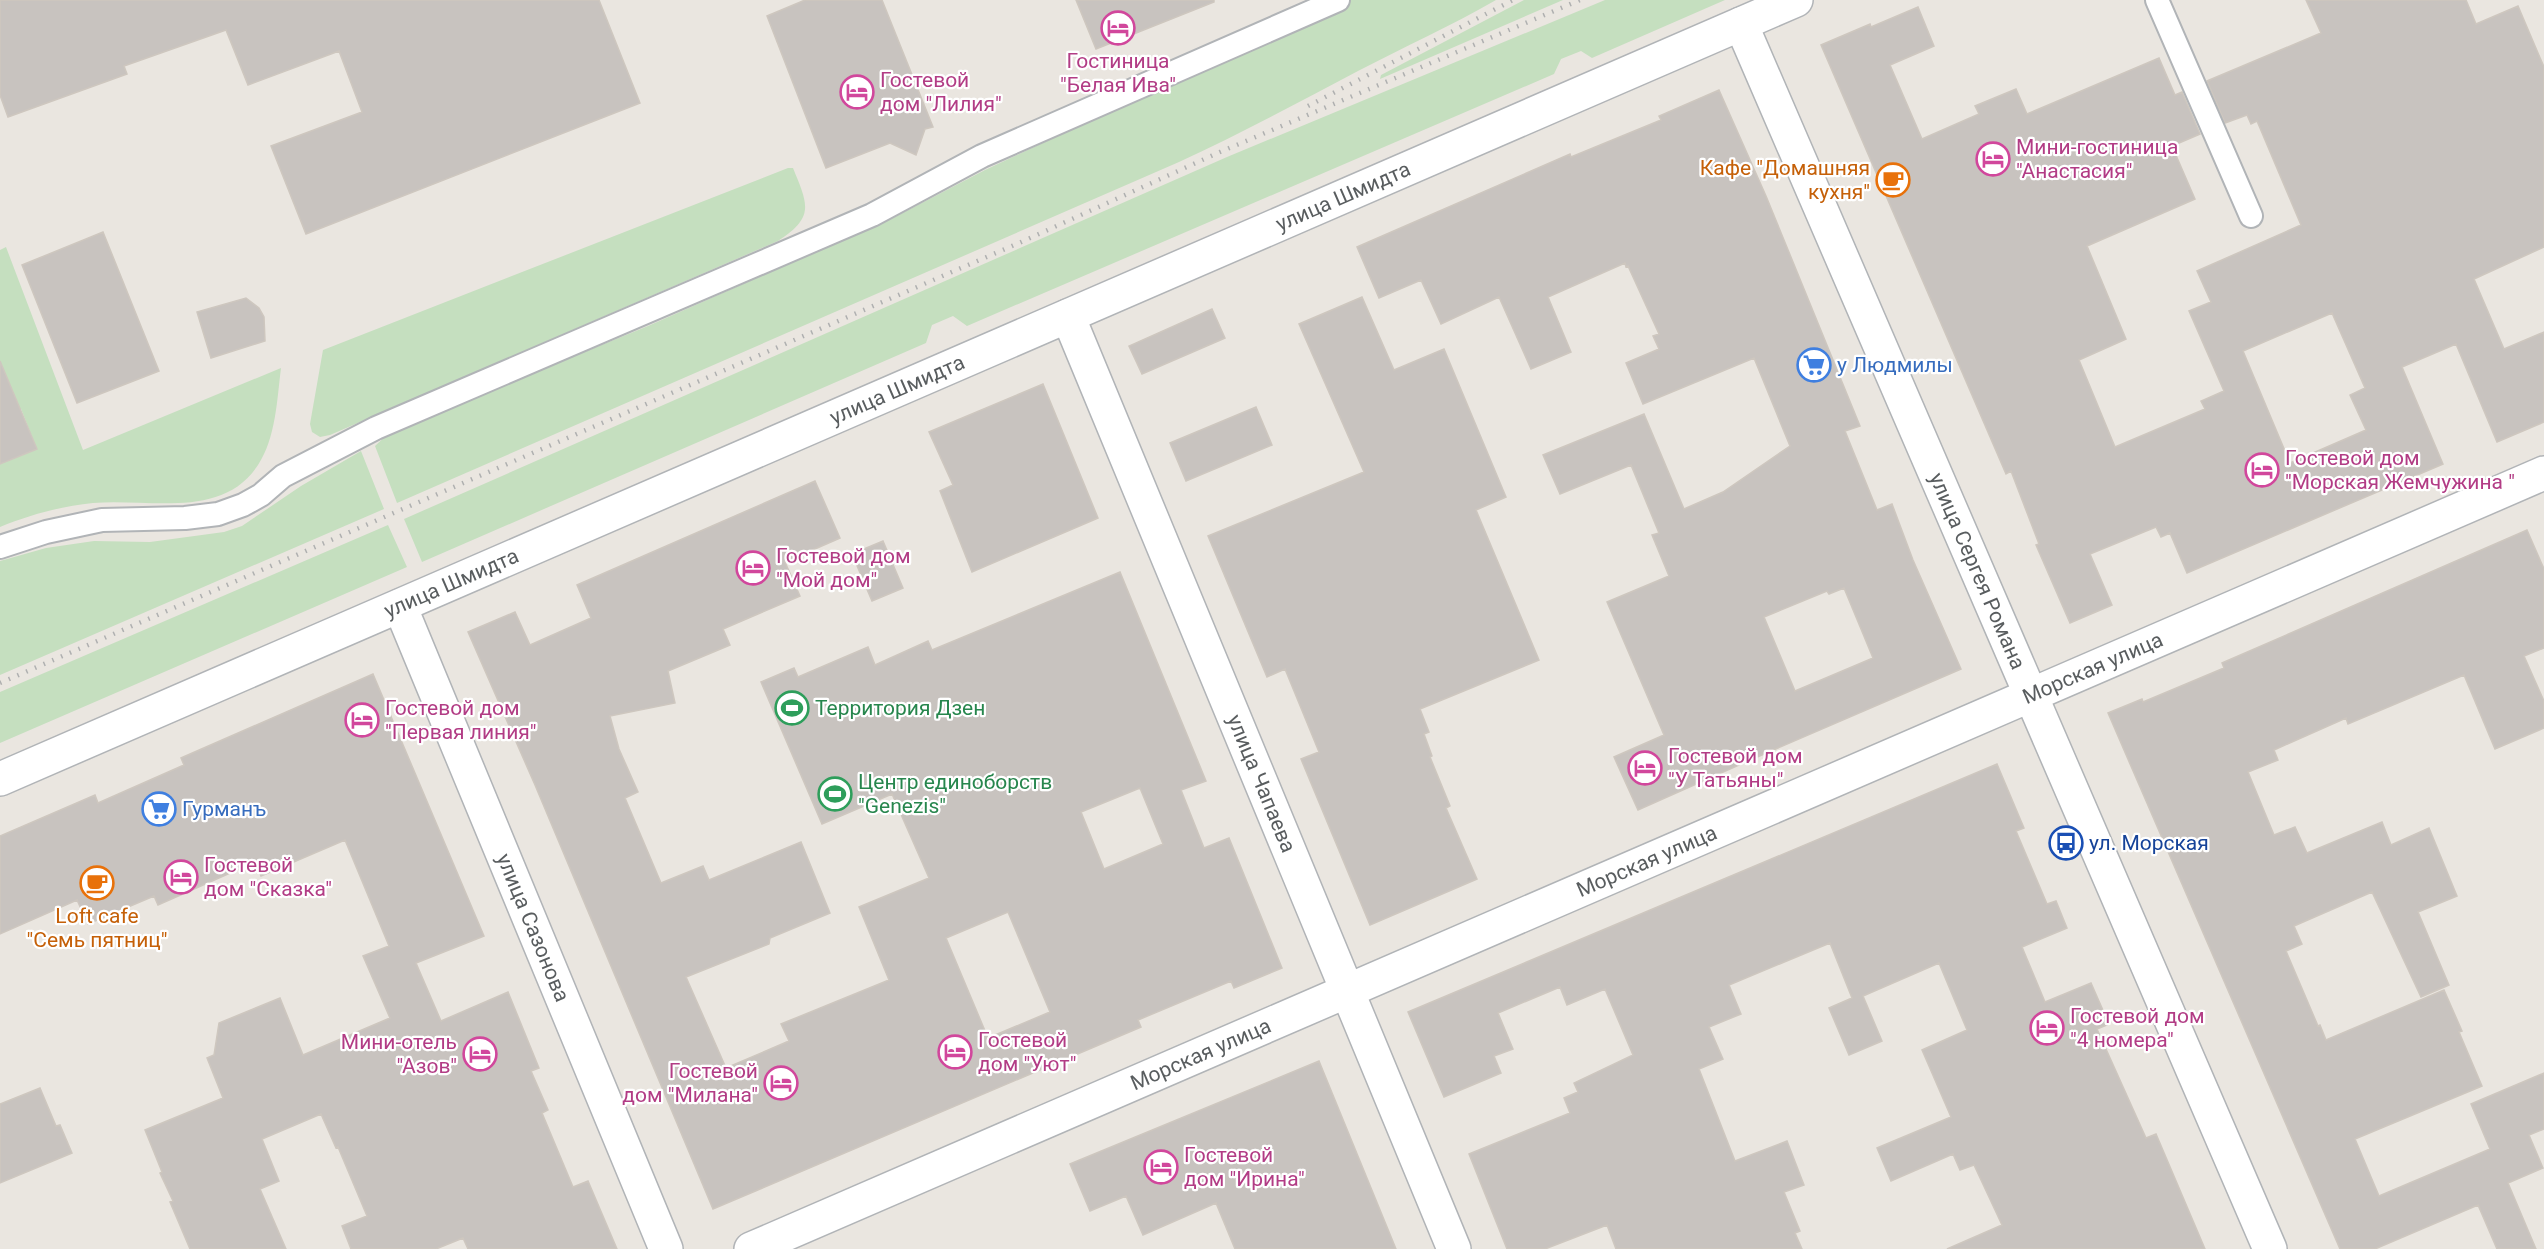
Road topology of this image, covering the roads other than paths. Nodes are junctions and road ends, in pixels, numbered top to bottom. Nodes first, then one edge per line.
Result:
1 (1338, 0) edge
2 (1796, 0) edge
3 (2157, 0) edge
4 (1741, 24) junction
5 (2251, 216) dead end
6 (1068, 316) junction
7 (2544, 473) edge
8 (0, 547) edge
9 (400, 606) junction
10 (2031, 695) junction
11 (0, 779) edge
12 (1349, 990) junction
13 (666, 1249) edge
14 (751, 1249) edge
15 (1454, 1249) edge
16 (2270, 1249) edge

1 - 8 lane
2 - 4 street, улица Шмидта
3 - 5 lane
4 - 6 street, улица Шмидта
4 - 10 street, улица Сергея Романа
6 - 9 street, улица Шмидта
6 - 12 street, улица Чапаева
7 - 10 street, Морская улица
9 - 11 street, улица Шмидта
9 - 13 street, улица Сазонова
10 - 12 street, Морская улица
10 - 16 street, улица Сергея Романа
12 - 14 street, Морская улица
12 - 15 street, улица Чапаева

